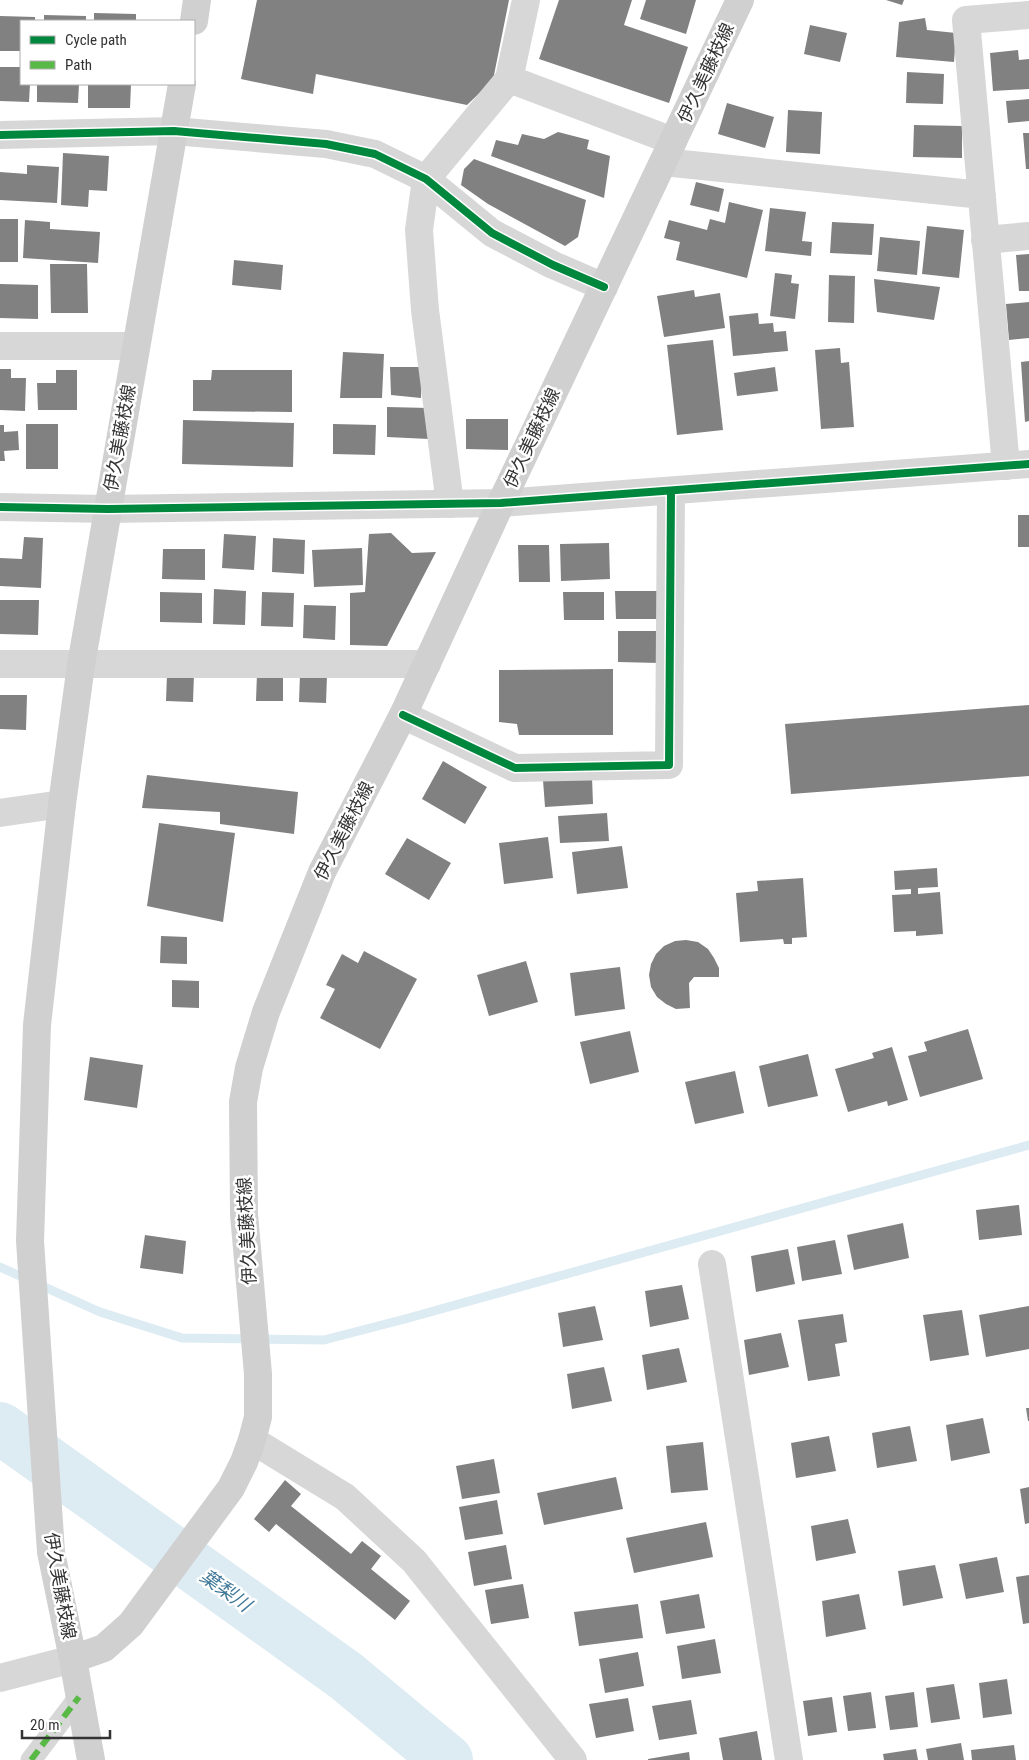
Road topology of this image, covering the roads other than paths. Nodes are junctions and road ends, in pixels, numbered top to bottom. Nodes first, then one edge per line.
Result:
1 (197, 0) edge
2 (526, 0) edge
3 (740, 0) edge
4 (1029, 15) edge
5 (194, 20) edge
6 (509, 80) junction
7 (182, 85) edge
8 (174, 131) junction
9 (0, 135) edge
10 (668, 152) junction
11 (426, 179) junction
12 (982, 195) junction
13 (1029, 236) edge
14 (985, 240) junction
15 (604, 287) junction
16 (0, 346) edge
17 (136, 346) junction
18 (1017, 465) edge
19 (671, 492) junction
20 (501, 503) junction
21 (450, 504) junction
22 (0, 507) edge
23 (108, 509) junction
24 (0, 664) edge
25 (427, 664) junction
26 (81, 665) junction
27 (403, 716) junction
28 (62, 804) junction
29 (0, 813) edge
30 (712, 1264) dead end
31 (252, 1440) junction
32 (73, 1659) junction
33 (0, 1678) edge
34 (78, 1697) junction
35 (32, 1760) edge
36 (91, 1760) edge
37 (573, 1760) edge
38 (788, 1760) edge

1 - 5 main road
2 - 6 street
3 - 10 main road, 伊久美藤枝線
4 - 12 street
6 - 10 street
6 - 11 street
7 - 8 main road, 伊久美藤枝線
8 - 9 street
8 - 11 street
8 - 17 main road, 伊久美藤枝線
10 - 12 street
10 - 15 main road, 伊久美藤枝線
11 - 15 street
11 - 21 street
12 - 14 street
13 - 14 street
14 - 18 street
15 - 20 main road, 伊久美藤枝線
16 - 17 street
17 - 23 main road, 伊久美藤枝線
18 - 19 street
19 - 20 street
19 - 27 street
20 - 21 street
20 - 25 main road, 伊久美藤枝線
21 - 23 street
22 - 23 street
23 - 26 main road, 伊久美藤枝線
24 - 26 street
25 - 26 street
25 - 27 main road, 伊久美藤枝線
26 - 28 main road, 伊久美藤枝線
27 - 31 main road, 伊久美藤枝線
28 - 29 street
28 - 32 main road, 伊久美藤枝線
30 - 38 street
31 - 32 main road, 伊久美藤枝線
31 - 37 street
32 - 33 street
32 - 34 main road, 伊久美藤枝線
34 - 35 street
34 - 36 main road, 伊久美藤枝線

